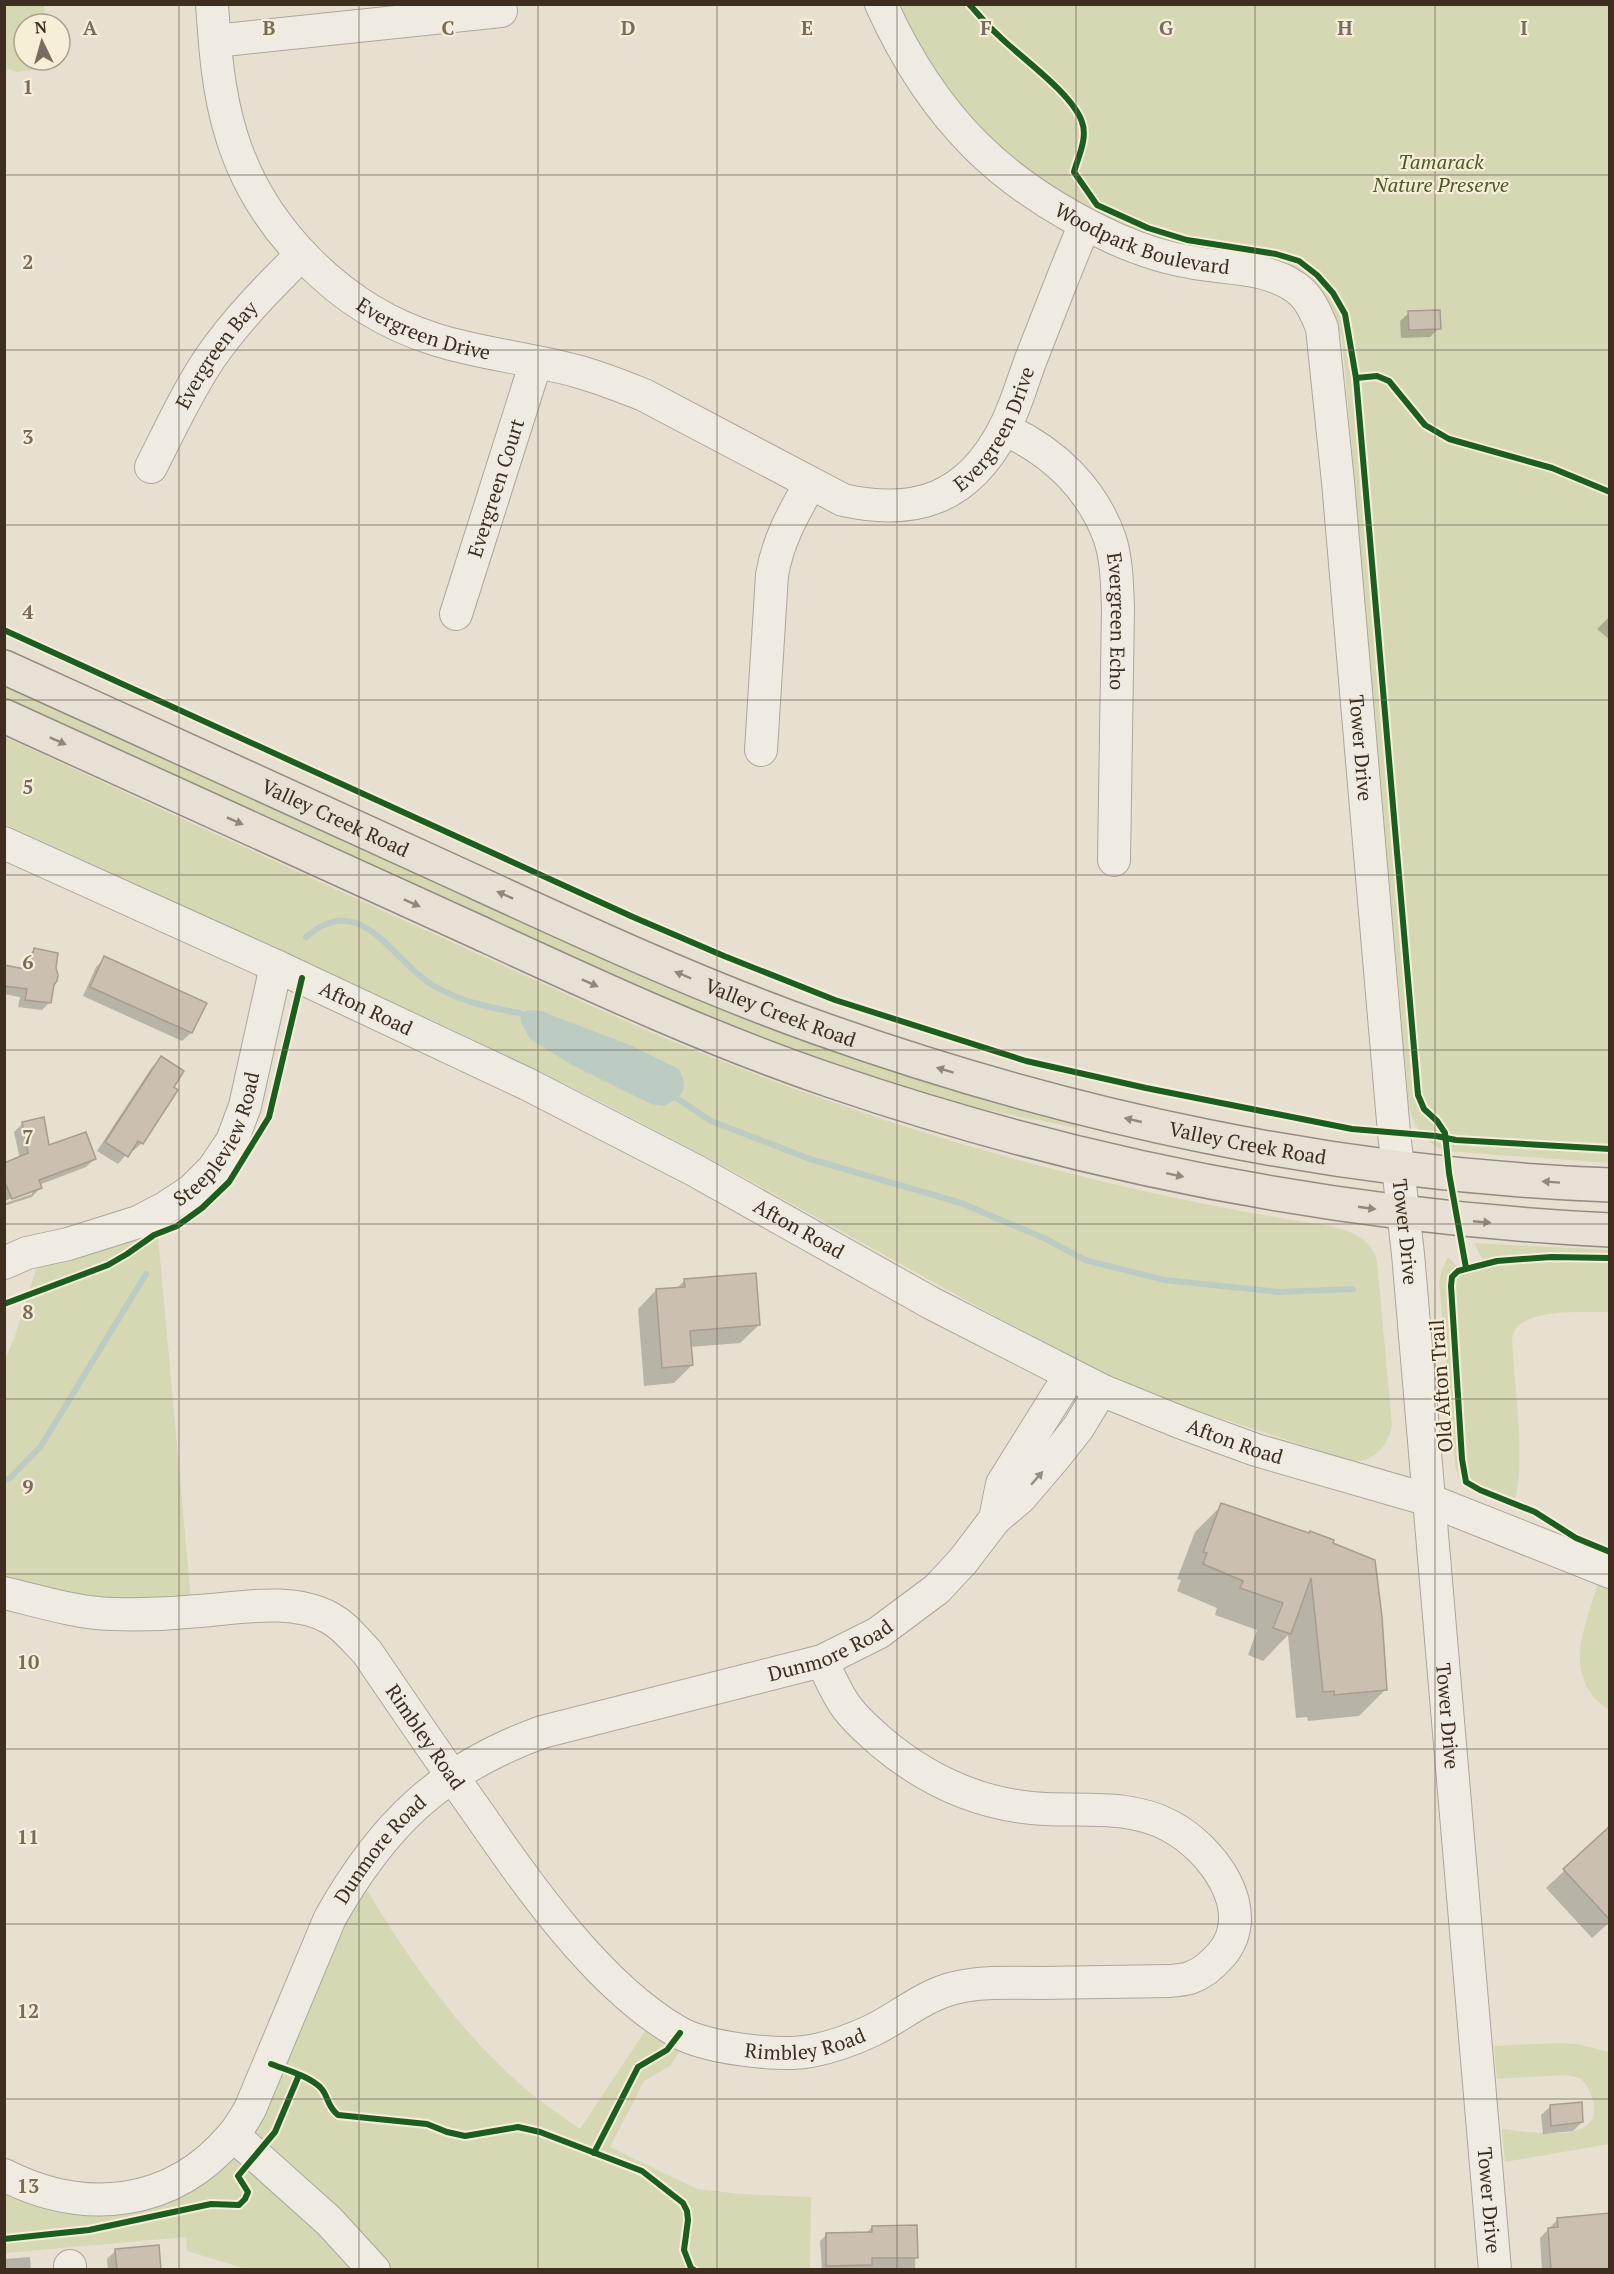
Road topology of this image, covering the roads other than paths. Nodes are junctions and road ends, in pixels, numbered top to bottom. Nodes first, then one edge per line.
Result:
1 (212, 4) edge
2 (881, 4) edge
3 (501, 11) dead end
4 (215, 41) junction
5 (1085, 224) junction
6 (301, 255) junction
7 (536, 362) junction
8 (1004, 429) junction
9 (151, 467) dead end
10 (1338, 482) joint
11 (810, 484) junction
12 (456, 614) dead end
13 (4, 667) edge
14 (4, 716) edge
15 (760, 750) dead end
16 (4, 843) edge
17 (1114, 860) dead end
18 (276, 966) junction
19 (1398, 1167) junction
20 (1610, 1185) edge
21 (1403, 1213) junction
22 (1610, 1230) edge
23 (74, 1242) junction
24 (4, 1263) edge
25 (4, 1279) edge
26 (1070, 1375) junction
27 (1101, 1390) junction
28 (1429, 1500) junction
29 (995, 1519) junction
30 (1610, 1572) edge
31 (4, 1593) edge
32 (822, 1661) junction
33 (452, 1777) junction
34 (233, 2135) junction
35 (4, 2175) edge
36 (374, 2270) edge
37 (1495, 2270) edge

1 - 4 street, Evergreen Drive
2 - 5 street, Woodpark Boulevard
3 - 4 street
4 - 6 street, Evergreen Drive
5 - 8 street, Evergreen Drive
5 - 10 street, Woodpark Boulevard
6 - 7 street, Evergreen Drive
6 - 9 street, Evergreen Bay
7 - 11 street, Evergreen Drive
7 - 12 street, Evergreen Court
8 - 11 street, Evergreen Drive
8 - 17 street, Evergreen Echo
10 - 19 street, Tower Drive
11 - 15 street
19 -> 13 main road, Valley Creek Road
14 -> 21 main road
16 - 18 street, Afton Road
18 - 23 street, Steepleview Road
18 - 26 street, Afton Road
20 -> 19 main road, Valley Creek Road
19 - 21 street, Tower Drive
21 -> 22 main road
21 - 28 street, Tower Drive
23 - 24 street, Steepleview Road
23 - 25 street, Steepleview Road
26 - 27 street, Afton Road
26 - 29 street, Dunmore Road
27 - 28 street, Afton Road
29 -> 27 street, Dunmore Road
28 - 30 street, Afton Road
28 - 37 street, Tower Drive
29 - 32 street, Dunmore Road
31 - 33 street, Rimbley Road
32 - 33 street, Dunmore Road
32 - 33 street, Rimbley Road
33 - 34 street, Dunmore Road
34 - 35 street, Dunmore Road
34 - 36 street

